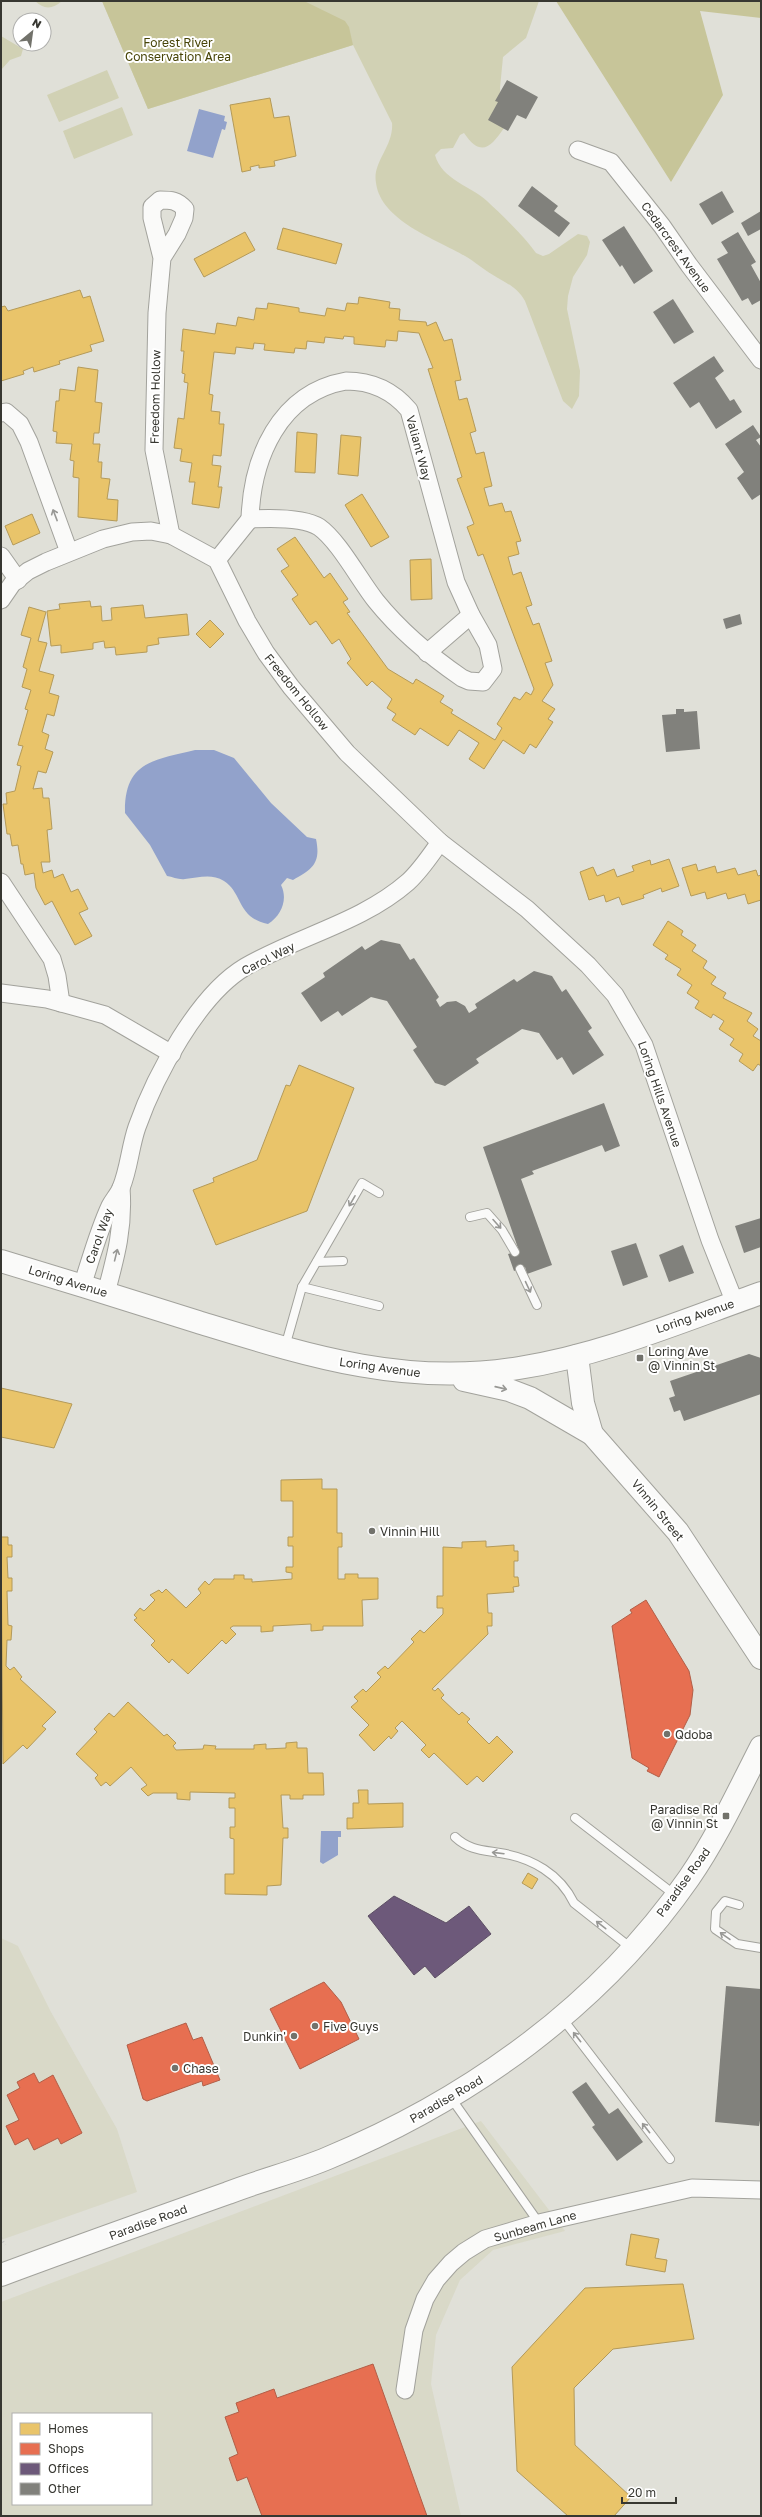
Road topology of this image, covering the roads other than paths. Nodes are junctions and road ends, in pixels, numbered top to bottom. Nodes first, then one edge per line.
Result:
1 (578, 150) dead end
2 (162, 258) dead end
3 (761, 360) edge
4 (1, 413) edge
5 (250, 519) junction
6 (171, 535) junction
7 (69, 552) junction
8 (1, 556) edge
9 (217, 560) junction
10 (18, 580) junction
11 (1, 600) edge
12 (471, 615) junction
13 (427, 653) junction
14 (440, 842) junction
15 (1, 882) edge
16 (1, 993) edge
17 (61, 1003) junction
18 (172, 1054) junction
19 (121, 1188) junction
20 (378, 1193) dead end
21 (470, 1217) dead end
22 (514, 1252) dead end
23 (1, 1261) edge
24 (343, 1261) dead end
25 (317, 1262) junction
26 (520, 1268) dead end
27 (82, 1286) junction
28 (302, 1287) junction
29 (106, 1293) junction
30 (761, 1294) edge
31 (735, 1302) junction
32 (537, 1305) dead end
33 (379, 1306) dead end
34 (284, 1348) junction
35 (577, 1356) junction
36 (422, 1373) junction
37 (592, 1434) junction
38 (761, 1658) edge
39 (761, 1747) edge
40 (761, 1778) edge
41 (729, 1809) junction
42 (575, 1818) dead end
43 (455, 1837) dead end
44 (676, 1896) junction
45 (739, 1905) dead end
46 (761, 1948) edge
47 (632, 1949) junction
48 (562, 2018) junction
49 (450, 2097) junction
50 (670, 2159) dead end
51 (761, 2190) edge
52 (538, 2223) junction
53 (1, 2275) edge
54 (405, 2390) dead end

1 - 3 street, Cedarcrest Avenue
2 - 6 street, Freedom Hollow
7 -> 4 street
5 - 9 street
5 - 12 street, Valiant Way
5 - 13 street, Valiant Way
6 - 7 street
6 - 9 street
7 - 10 street
8 - 10 street
9 - 14 street, Freedom Hollow
10 - 11 street
12 - 13 street
12 - 13 street, Valiant Way
14 - 18 street, Carol Way
14 - 31 street, Loring Hills Avenue
15 - 17 street
16 - 17 street
17 - 18 street
18 - 19 street, Carol Way
19 - 27 street, Carol Way
29 -> 19 street, Carol Way
20 -> 25 lane
21 -> 22 lane
23 - 27 main road, Loring Avenue
24 - 25 lane
25 - 28 lane
26 -> 32 lane
27 - 29 main road, Loring Avenue
28 - 33 lane
28 - 34 lane
29 - 34 main road, Loring Avenue
30 - 31 main road, Loring Avenue
31 - 35 main road, Loring Avenue
34 - 36 main road, Loring Avenue
35 - 36 main road, Loring Avenue
35 - 37 main road, Vinnin Street
36 -> 37 main road
37 - 38 main road, Vinnin Street
39 - 41 main road, Paradise Road
40 - 41 main road
41 - 44 main road, Paradise Road
42 - 44 lane
47 -> 43 lane
44 - 47 main road, Paradise Road
46 -> 45 lane
47 - 48 main road, Paradise Road
48 - 49 main road, Paradise Road
50 -> 48 lane
49 - 52 lane
49 - 53 main road, Paradise Road
51 - 52 street, Sunbeam Lane
52 - 54 street, Sunbeam Lane

